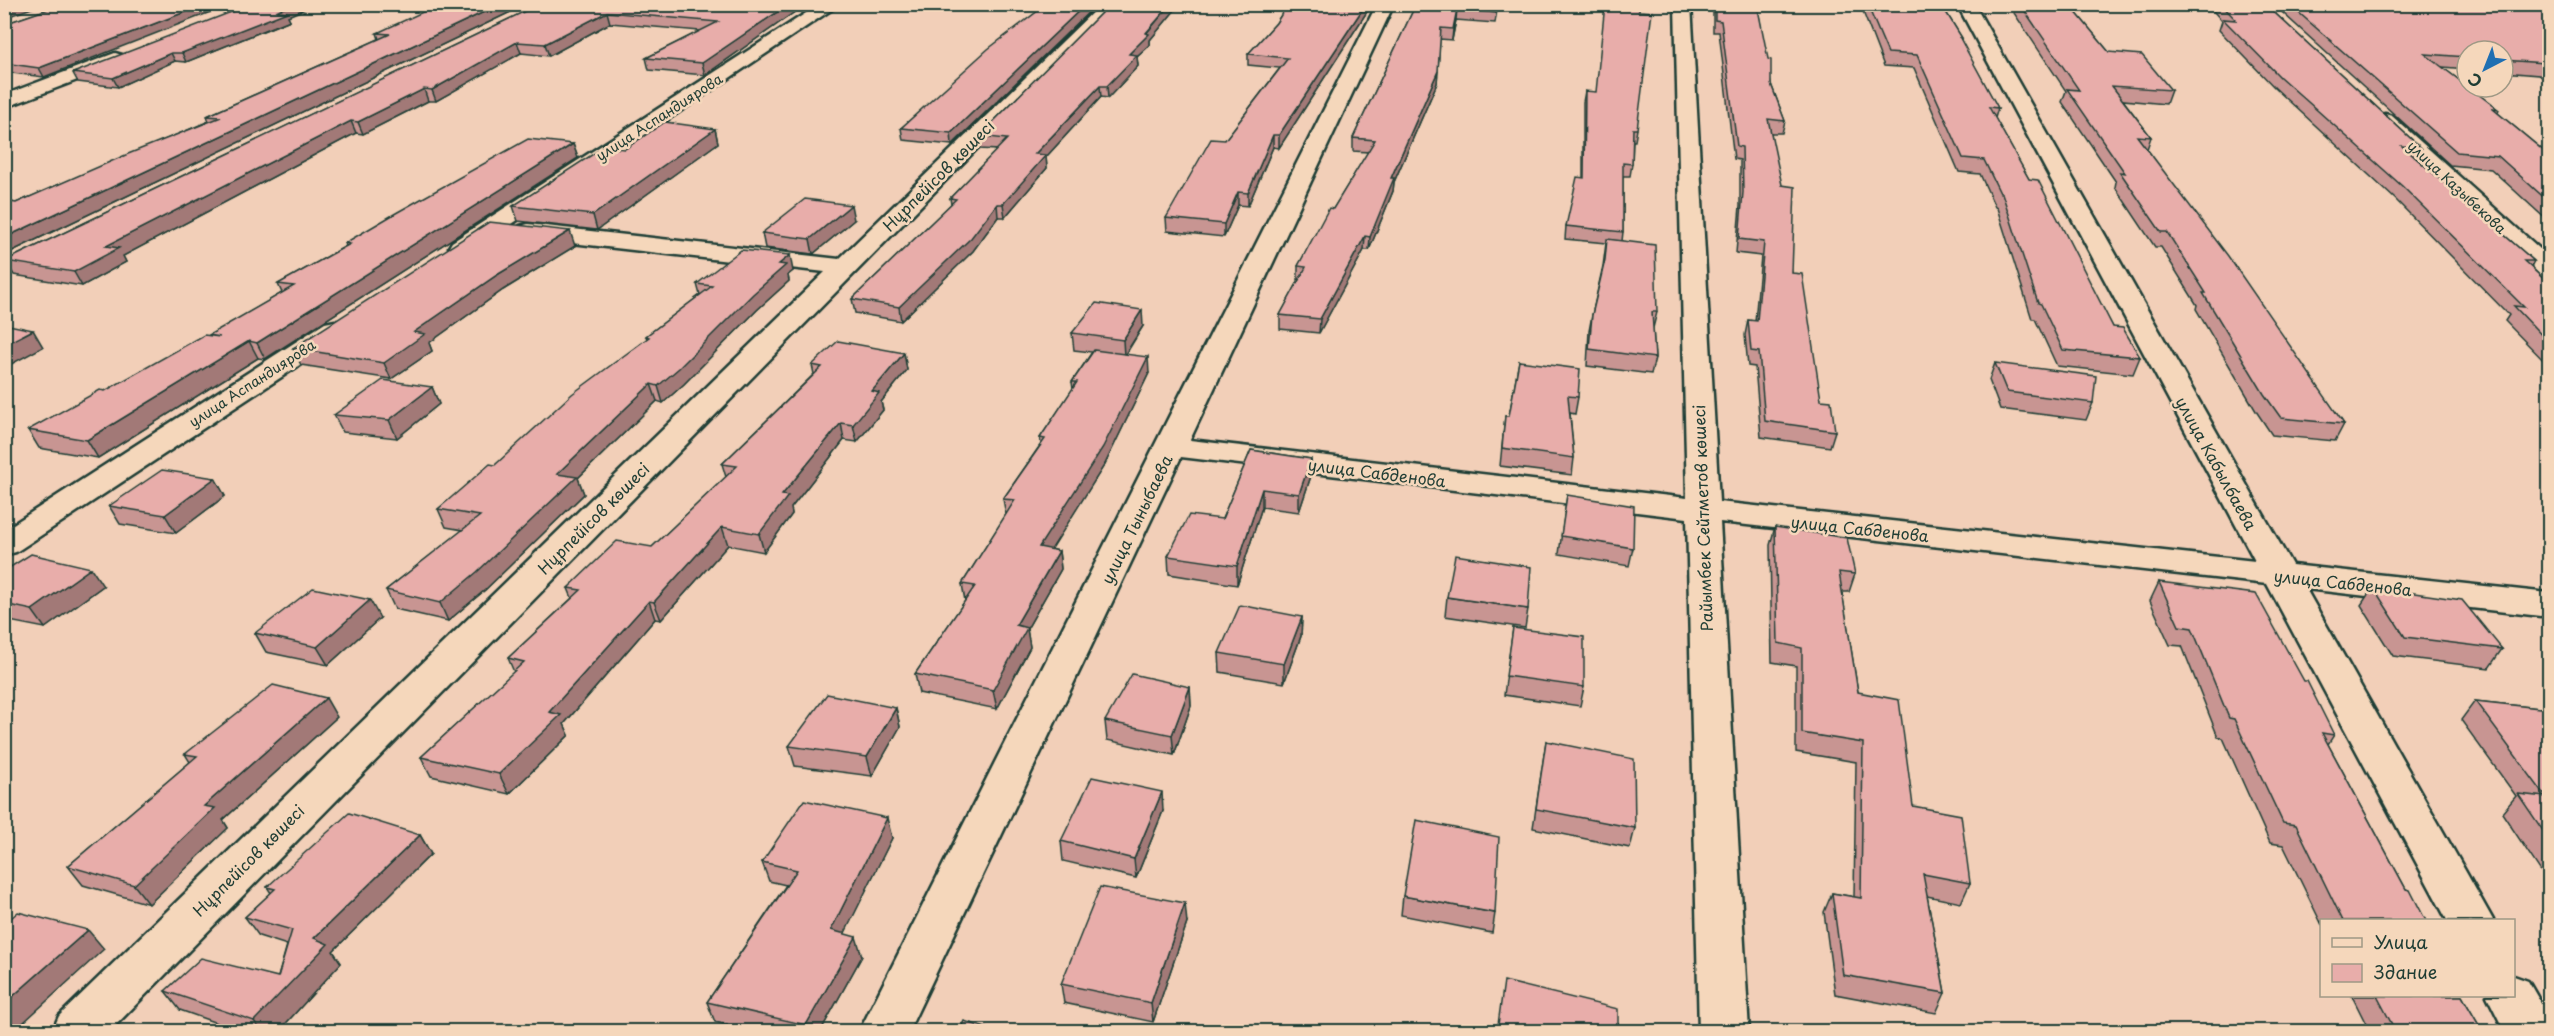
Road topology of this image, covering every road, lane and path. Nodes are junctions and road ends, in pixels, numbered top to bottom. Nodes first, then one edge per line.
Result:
1 (832, 4) edge
2 (1111, 4) edge
3 (1386, 4) edge
4 (1683, 4) edge
5 (1965, 4) edge
6 (135, 51) edge
7 (4, 102) edge
8 (2366, 103) edge
9 (491, 227) junction
10 (441, 260) edge
11 (845, 267) junction
12 (2550, 272) edge
13 (352, 318) edge
14 (1171, 447) junction
15 (1701, 510) junction
16 (4, 545) edge
17 (2279, 575) junction
18 (2550, 605) edge
19 (2469, 919) edge
20 (2512, 997) edge
21 (76, 1032) edge
22 (883, 1032) edge
23 (1724, 1032) edge
24 (2531, 1032) edge

1 - 9 street, улица Аспандиярова
2 - 11 street, Нұрпейісов көшесі
3 - 14 street, улица Тыныбаева
4 - 15 street, Райымбек Сейтметов көшесі
5 - 17 street, улица Кабылбаева
6 - 7 street
8 - 12 street, улица Казыбекова
9 - 10 street, улица Аспандиярова
9 - 11 street
11 - 21 street, Нұрпейісов көшесі
13 - 16 street, улица Аспандиярова
14 - 15 street, улица Сабденова
14 - 22 street, улица Тыныбаева
15 - 17 street, улица Сабденова
15 - 23 street, Райымбек Сейтметов көшесі
17 - 18 street, улица Сабденова
17 - 19 street, улица Кабылбаева
20 - 24 street

